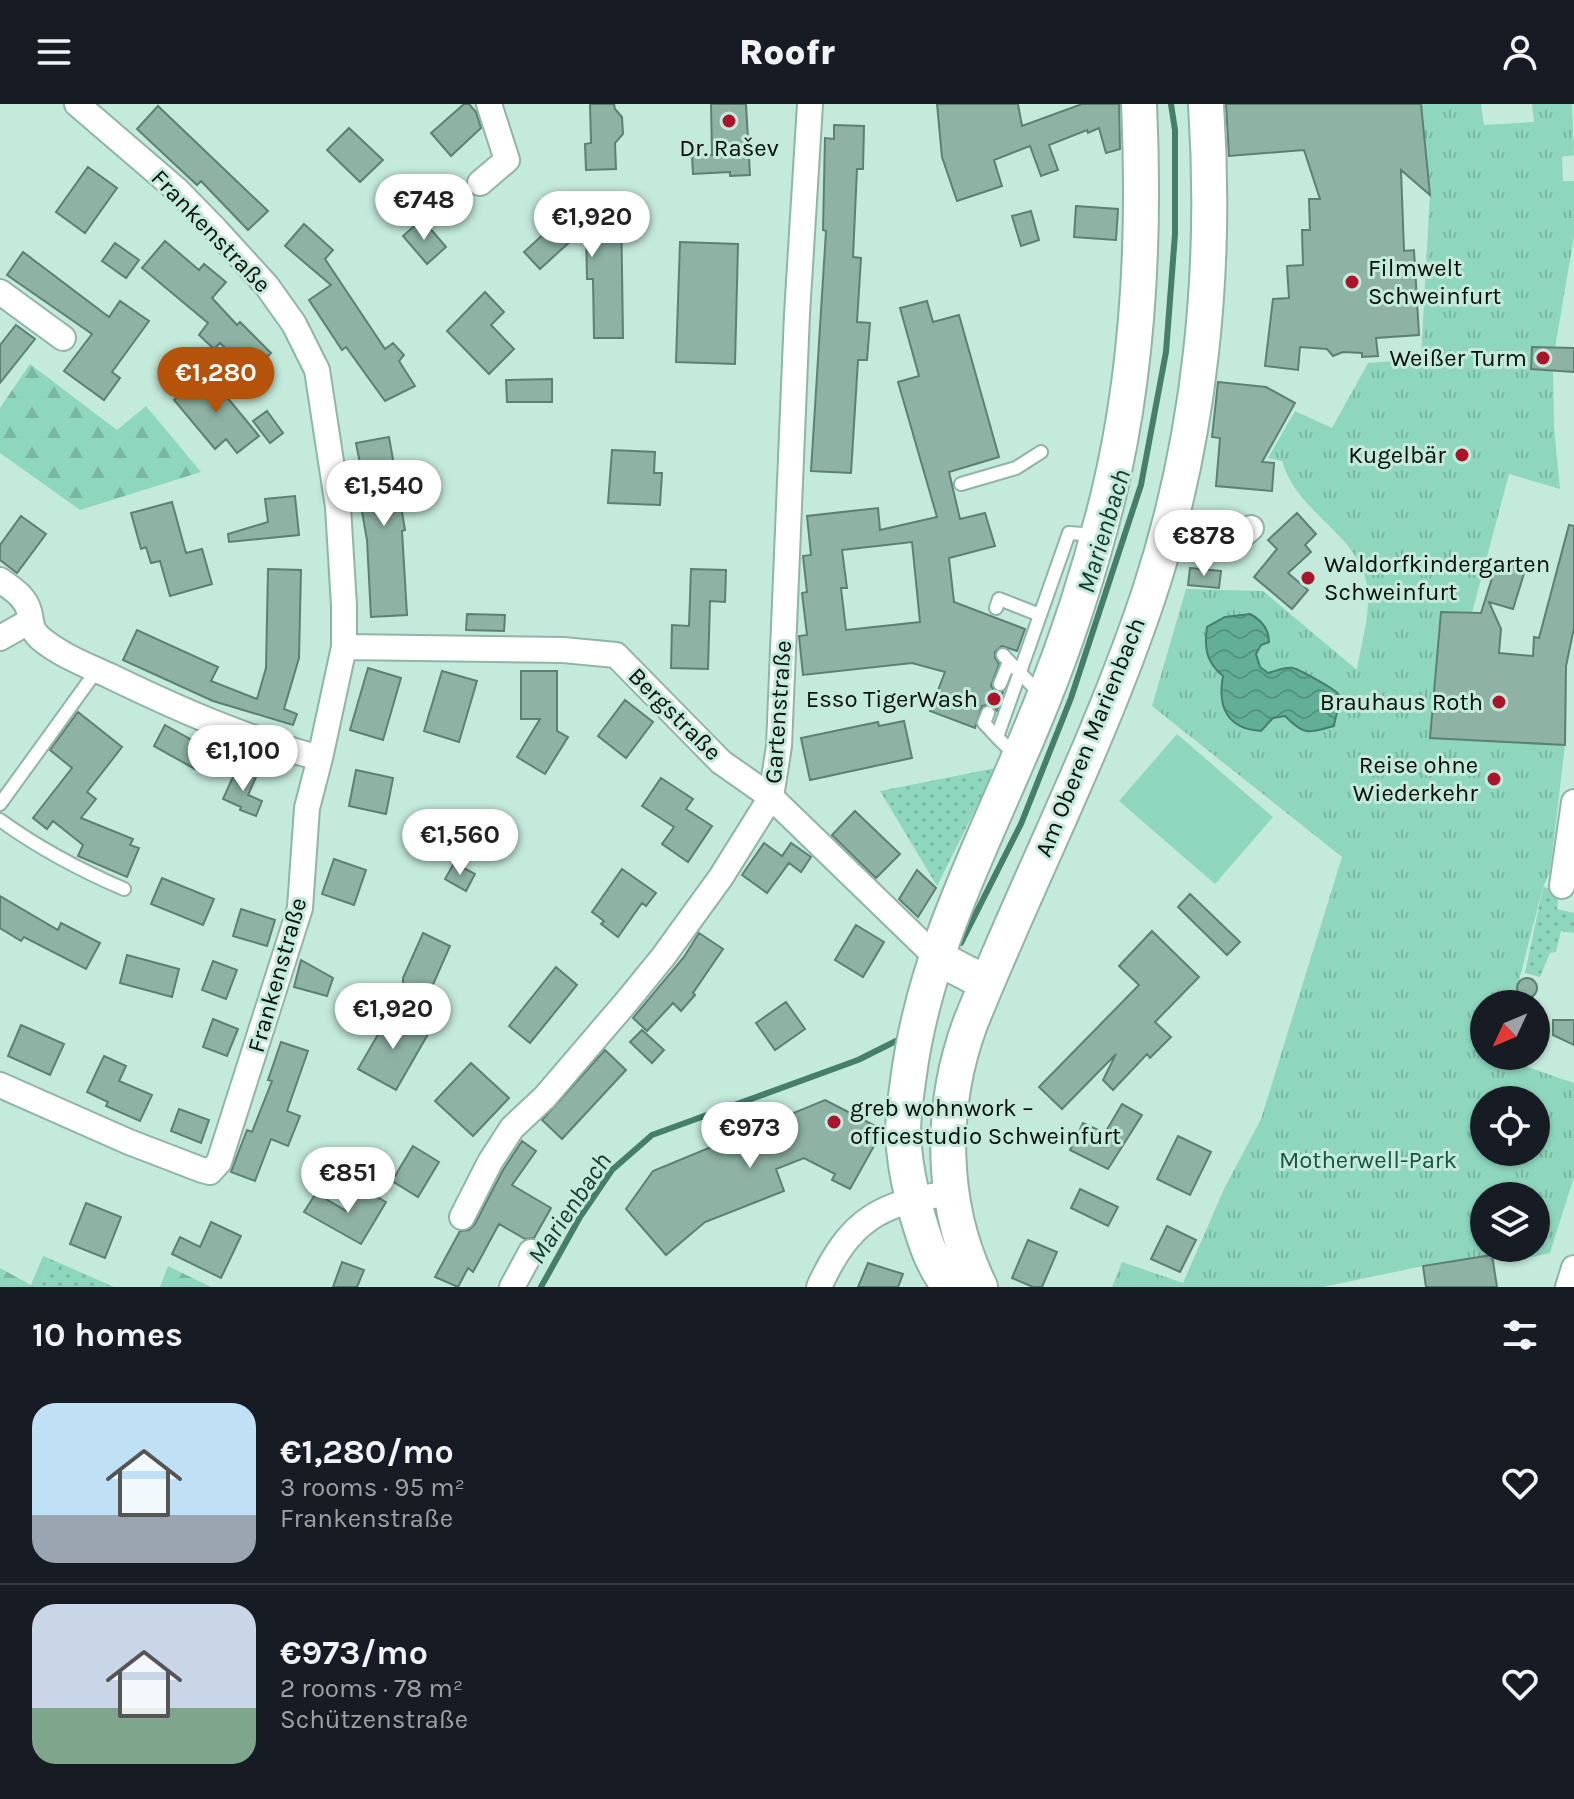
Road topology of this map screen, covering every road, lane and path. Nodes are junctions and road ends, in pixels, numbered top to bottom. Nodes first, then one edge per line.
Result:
1 (77, 104) edge
2 (489, 104) edge
3 (810, 104) edge
4 (1139, 104) edge
5 (1206, 104) edge
6 (480, 183) dead end
7 (0, 292) edge
8 (63, 338) dead end
9 (1041, 452) dead end
10 (961, 484) dead end
11 (1251, 528) dead end
12 (1098, 535) junction
13 (1165, 541) junction
14 (0, 580) edge
15 (996, 608) dead end
16 (1040, 615) junction
17 (30, 621) junction
18 (0, 638) edge
19 (344, 647) junction
20 (97, 670) junction
21 (1020, 673) junction
22 (1000, 684) dead end
23 (1044, 698) junction
24 (988, 713) dead end
25 (1008, 748) junction
26 (320, 758) junction
27 (771, 797) junction
28 (1574, 802) edge
29 (0, 804) edge
30 (0, 820) edge
31 (1562, 886) dead end
32 (124, 889) dead end
33 (936, 957) junction
34 (986, 983) junction
35 (0, 1085) edge
36 (951, 1193) junction
37 (913, 1198) junction
38 (462, 1217) dead end
39 (531, 1252) dead end
40 (1574, 1268) edge
41 (512, 1287) edge
42 (819, 1287) edge
43 (950, 1287) edge
44 (980, 1287) edge
45 (1568, 1287) edge

1 - 19 street, Frankenstraße
2 - 6 street
3 - 27 street, Gartenstraße
4 - 12 main road
5 - 13 main road, Am Oberen Marienbach
7 - 8 street
9 - 10 lane
11 - 13 street
12 - 16 lane
12 - 23 main road
13 - 34 main road, Am Oberen Marienbach
14 - 17 street
15 - 16 lane
16 - 21 lane
17 - 18 street
17 - 20 street
19 - 26 street, Frankenstraße
19 - 27 street, Bergstraße
20 - 26 street
20 - 29 lane
21 - 22 lane
21 - 23 lane
21 - 25 lane
23 - 25 main road
24 - 25 lane
25 - 33 main road
26 - 35 street, Frankenstraße
27 - 33 street, Bergstraße
27 - 38 street, Gartenstraße
28 - 31 street
30 - 32 lane
33 - 34 main road
33 - 37 main road
34 - 36 main road, Am Oberen Marienbach
36 - 37 street
36 - 44 main road, Am Oberen Marienbach
37 - 42 street
37 - 43 main road
39 - 41 street
40 - 45 street

